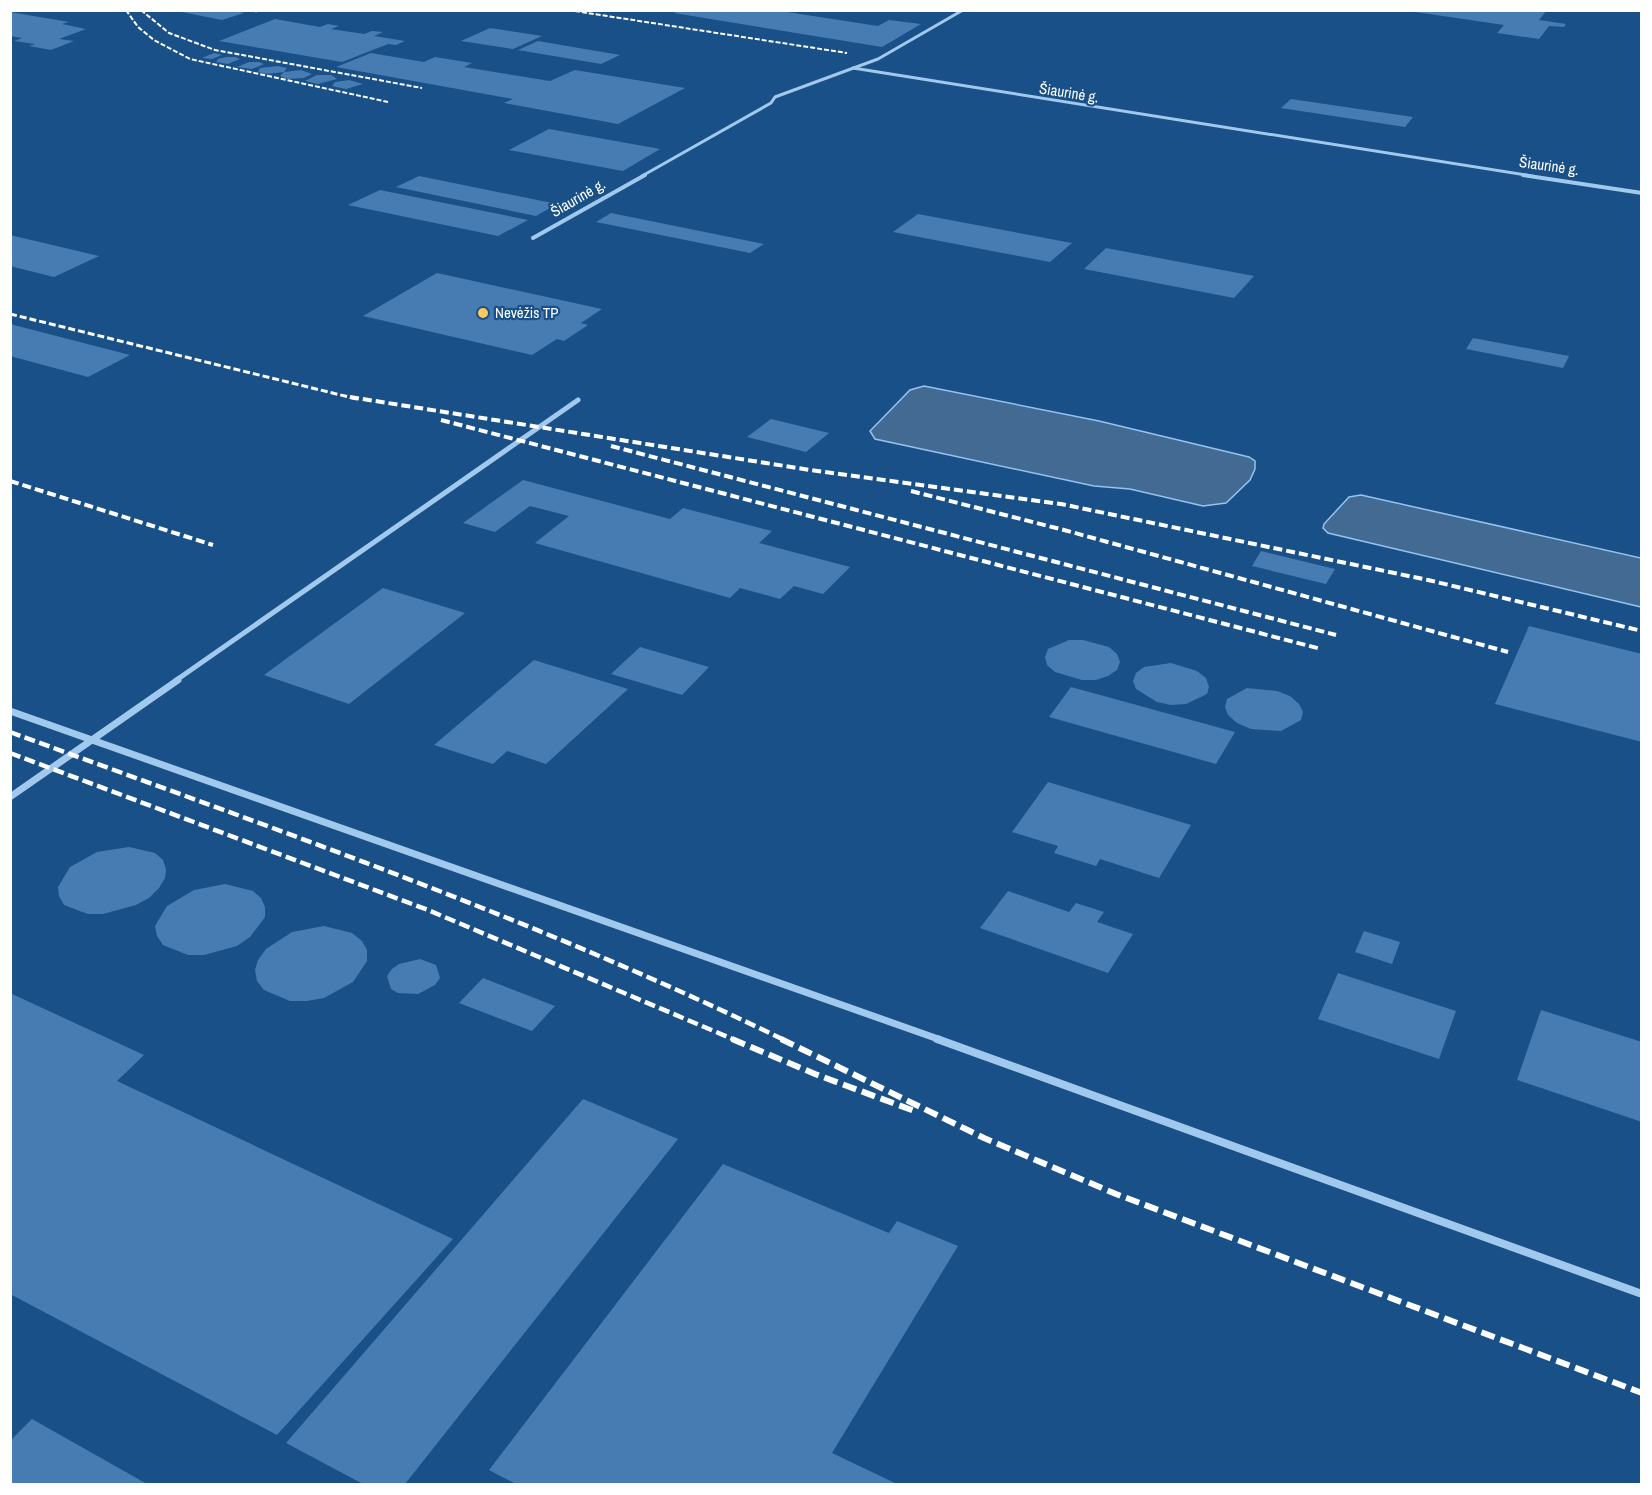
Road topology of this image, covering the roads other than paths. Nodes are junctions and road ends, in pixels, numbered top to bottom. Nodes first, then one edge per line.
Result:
1 (963, 10) edge
2 (853, 68) junction
3 (1641, 193) edge
4 (533, 238) dead end
5 (578, 400) dead end
6 (10, 711) edge
7 (92, 740) junction
8 (10, 797) edge
9 (1641, 1294) edge

1 - 2 street
2 - 3 street, Šiaurinė g.
2 - 4 street, Šiaurinė g.
5 - 7 street
6 - 7 street
7 - 8 street
7 - 9 street

